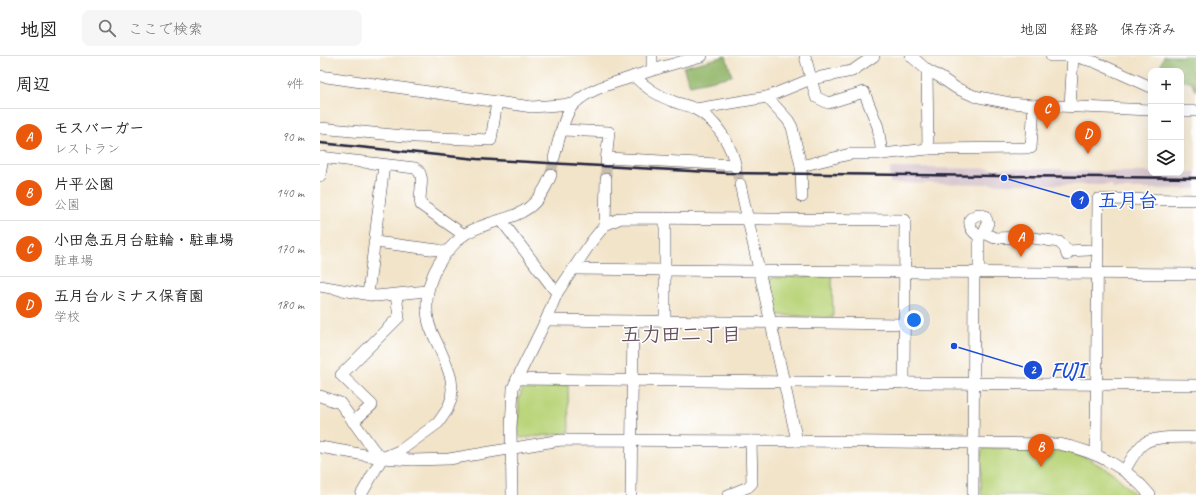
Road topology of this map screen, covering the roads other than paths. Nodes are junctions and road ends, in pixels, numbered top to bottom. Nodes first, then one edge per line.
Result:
1 (652, 56) edge
2 (702, 56) edge
3 (805, 56) edge
4 (874, 56) edge
5 (911, 56) edge
6 (1051, 56) edge
7 (1073, 56) edge
8 (652, 70) junction
9 (927, 70) junction
10 (320, 76) edge
11 (634, 76) junction
12 (811, 79) junction
13 (1148, 86) edge
14 (767, 97) junction
15 (497, 102) junction
16 (573, 104) junction
17 (1034, 105) junction
18 (1070, 106) junction
19 (696, 109) junction
20 (1148, 110) edge
21 (1184, 111) edge
22 (1196, 111) edge
23 (320, 128) edge
24 (562, 130) junction
25 (928, 149) junction
26 (882, 154) junction
27 (322, 157) edge
28 (554, 158) tunnel mouth
29 (384, 165) junction
30 (801, 166) junction
31 (551, 175) tunnel mouth
32 (320, 176) edge
33 (606, 179) tunnel mouth
34 (740, 184) tunnel mouth
35 (802, 197) dead end
36 (1196, 200) edge
37 (665, 218) junction
38 (748, 219) junction
39 (501, 220) junction
40 (605, 224) junction
41 (464, 234) junction
42 (374, 242) junction
43 (1089, 250) dead end
44 (446, 253) junction
45 (574, 268) junction
46 (665, 269) junction
47 (759, 271) junction
48 (905, 271) junction
49 (977, 273) junction
50 (1097, 273) junction
51 (1196, 274) edge
52 (320, 286) edge
53 (427, 291) junction
54 (557, 293) junction
55 (368, 294) junction
56 (396, 294) junction
57 (546, 320) junction
58 (632, 321) junction
59 (665, 321) junction
60 (771, 324) junction
61 (904, 324) junction
62 (517, 379) junction
63 (632, 380) junction
64 (783, 382) junction
65 (904, 383) junction
66 (973, 384) junction
67 (1096, 385) junction
68 (1196, 385) edge
69 (320, 396) edge
70 (353, 422) junction
71 (1196, 438) edge
72 (632, 440) junction
73 (751, 441) junction
74 (797, 441) junction
75 (974, 443) junction
76 (320, 447) edge
77 (511, 447) junction
78 (1096, 454) junction
79 (382, 458) junction
80 (1125, 470) junction
81 (361, 495) edge
82 (512, 495) edge
83 (631, 495) edge
84 (728, 495) edge
85 (973, 495) edge
86 (1150, 495) edge

1 - 8 street
2 - 8 street
3 - 12 street
4 - 12 street
5 - 9 street
6 - 7 street
7 - 13 street
7 - 18 street
8 - 11 street
9 - 17 street
9 - 25 street
10 - 15 street
11 - 16 street
11 - 19 street
12 - 14 street
12 - 26 street
14 - 19 street
14 - 30 street
15 - 16 street
15 - 23 street
16 - 24 street
17 - 18 street
17 - 25 street
18 - 20 street
19 - 24 street
21 - 22 street
24 - 28 street
25 - 26 street
26 - 30 street
27 - 29 street
27 - 32 street
29 - 41 street
29 - 42 street
30 - 35 street
31 - 39 street
33 - 40 street
34 - 38 street
36 - 50 street
37 - 38 street
37 - 40 street
37 - 46 street
38 - 47 street
38 - 48 street
39 - 41 street
39 - 54 street
40 - 45 street
41 - 44 street
42 - 44 street
42 - 55 street
43 - 49 street
44 - 53 street
45 - 46 street
45 - 54 street
46 - 47 street
46 - 59 street
47 - 48 street
47 - 60 street
48 - 49 street
48 - 61 street
49 - 50 street
49 - 66 street
50 - 51 street
50 - 67 street
52 - 55 street
53 - 56 street
53 - 79 street
54 - 57 street
55 - 56 street
56 - 70 street
57 - 58 street
57 - 62 street
58 - 59 street
58 - 63 street
59 - 60 street
60 - 61 street
60 - 64 street
61 - 65 street
62 - 63 street
62 - 77 street
63 - 64 street
63 - 72 street
64 - 65 street
64 - 74 street
65 - 66 street
66 - 67 street
66 - 75 street
67 - 68 street
67 - 78 street
69 - 70 street
70 - 79 street
71 - 80 street
72 - 73 street
72 - 77 street
72 - 83 street
73 - 74 street
73 - 84 street
74 - 75 street
75 - 78 street
75 - 85 street
76 - 79 street
77 - 79 street
77 - 82 street
78 - 80 street
79 - 81 street
80 - 86 street

